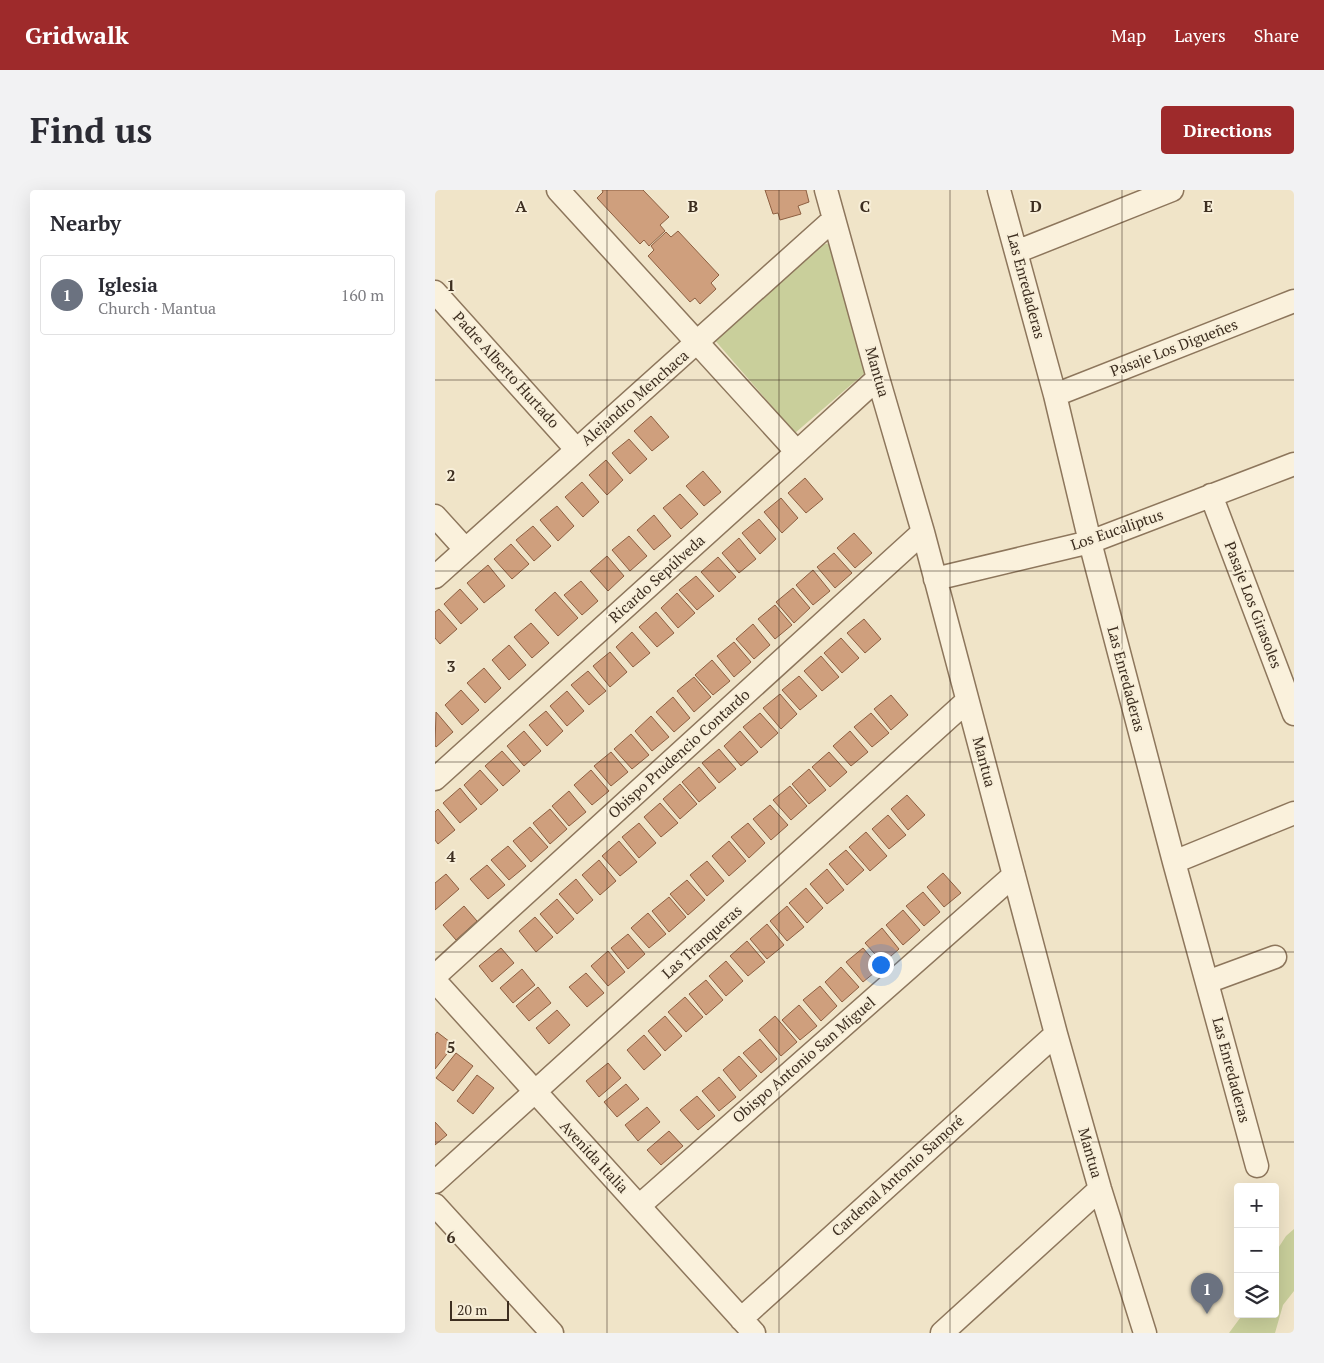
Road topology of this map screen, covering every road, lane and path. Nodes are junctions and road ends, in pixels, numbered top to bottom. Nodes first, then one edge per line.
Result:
1 (558, 190) edge
2 (826, 190) edge
3 (999, 190) edge
4 (1172, 190) edge
5 (834, 219) junction
6 (1016, 252) junction
7 (435, 292) edge
8 (1294, 301) edge
9 (697, 343) junction
10 (878, 378) junction
11 (1055, 395) junction
12 (576, 449) junction
13 (797, 452) junction
14 (1294, 464) edge
15 (1211, 496) junction
16 (435, 516) edge
17 (923, 532) junction
18 (1090, 542) junction
19 (465, 549) junction
20 (435, 577) edge
21 (935, 579) junction
22 (967, 701) junction
23 (1294, 714) edge
24 (435, 779) edge
25 (1294, 813) edge
26 (1174, 862) junction
27 (1014, 875) junction
28 (1275, 957) dead end
29 (435, 976) edge
30 (435, 981) edge
31 (1207, 982) junction
32 (1056, 1034) junction
33 (535, 1092) junction
34 (1257, 1166) dead end
35 (435, 1182) edge
36 (1100, 1188) junction
37 (435, 1205) edge
38 (639, 1206) junction
39 (748, 1326) edge
40 (552, 1333) edge
41 (942, 1333) edge
42 (1145, 1333) edge

1 - 9 street
2 - 5 street, Mantua
3 - 6 street, Las Enredaderas
4 - 6 street
5 - 9 street, Alejandro Menchaca
5 - 10 street, Mantua
6 - 11 street, Las Enredaderas
7 - 12 street, Padre Alberto Hurtado
8 - 11 street, Pasaje Los Digueñes
9 - 12 street, Alejandro Menchaca
9 - 13 street
10 - 13 street, Ricardo Sepúlveda
10 - 17 street, Mantua
11 - 18 street, Las Enredaderas
12 - 19 street, Alejandro Menchaca
13 - 24 street, Ricardo Sepúlveda
14 - 15 street, Los Eucaliptus
15 - 18 street, Los Eucaliptus
15 - 23 street, Pasaje Los Girasoles
16 - 19 street
17 - 21 street, Mantua
17 - 29 street, Obispo Prudencio Contardo
18 - 21 street, Los Eucaliptus
18 - 26 street, Las Enredaderas
19 - 20 street, Alejandro Menchaca
21 - 22 street, Mantua
22 - 27 street, Mantua
22 - 33 street, Las Tranqueras
25 - 26 street
26 - 31 street, Las Enredaderas
27 - 32 street, Mantua
27 - 38 street, Obispo Antonio San Miguel
28 - 31 street
30 - 33 street, Avenida Italia
31 - 34 street, Las Enredaderas
32 - 36 street, Mantua
32 - 39 street, Cardenal Antonio Samoré
33 - 35 street, Las Tranqueras
33 - 38 street, Avenida Italia
36 - 41 street
36 - 42 street, Mantua
37 - 40 street
38 - 39 street, Avenida Italia

